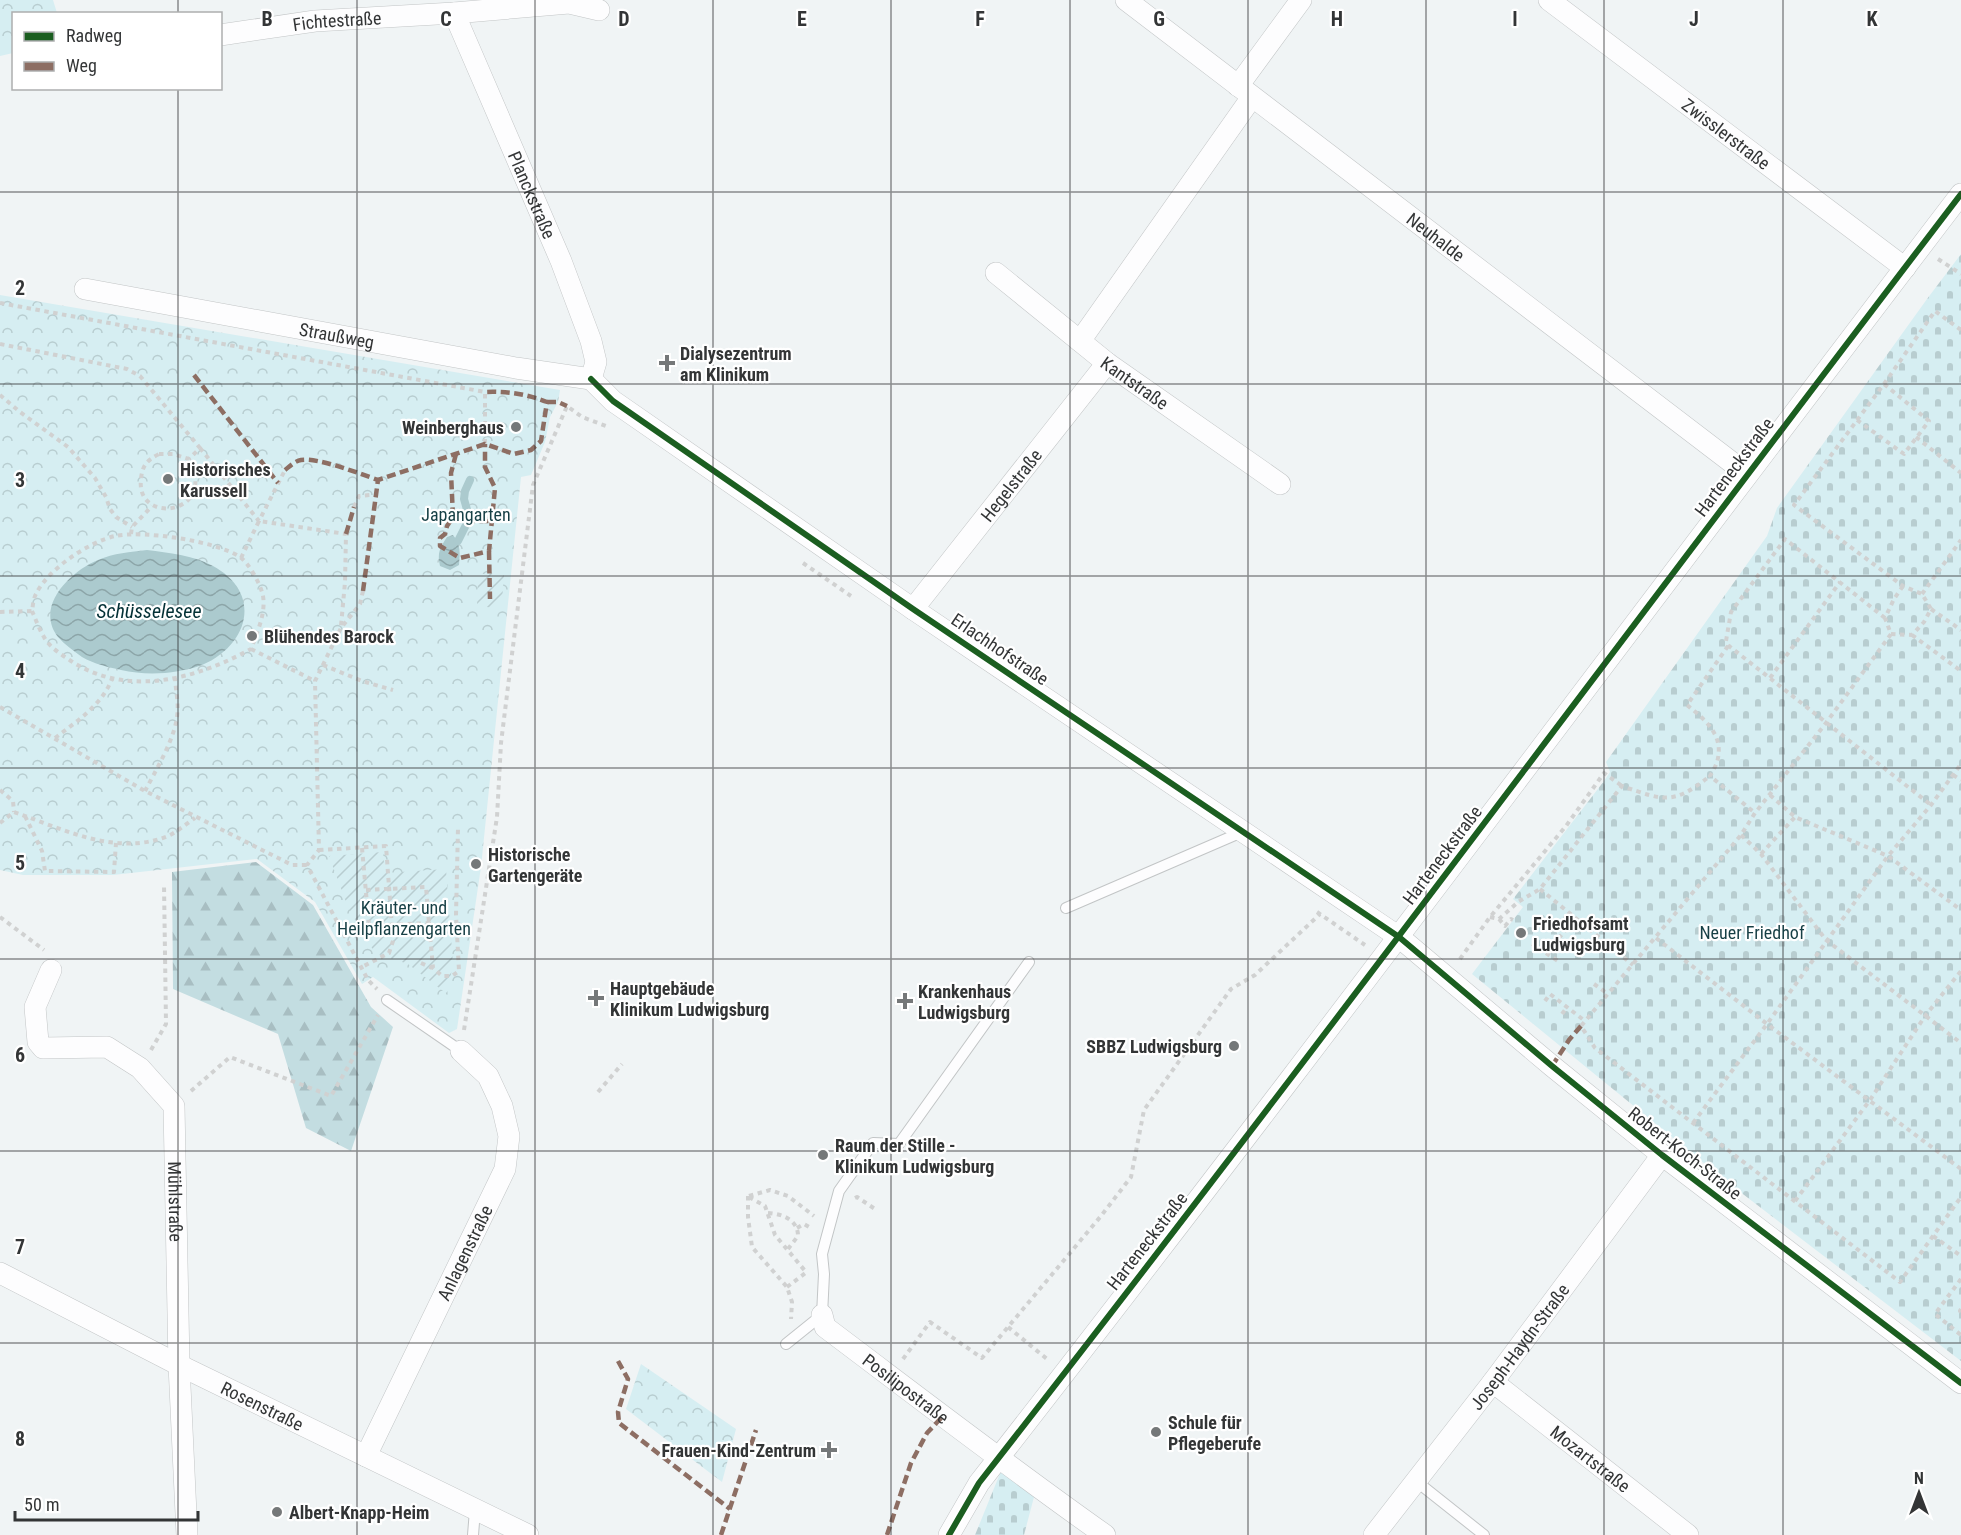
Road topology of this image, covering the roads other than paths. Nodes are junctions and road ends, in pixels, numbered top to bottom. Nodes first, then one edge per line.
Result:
1 (1126, 0) edge
2 (1301, 0) edge
3 (1549, 0) edge
4 (599, 10) dead end
5 (454, 13) junction
6 (222, 35) edge
7 (1245, 92) junction
8 (1961, 194) edge
9 (1905, 268) junction
10 (996, 273) dead end
11 (86, 289) dead end
12 (1080, 341) junction
13 (1107, 363) junction
14 (591, 379) junction
15 (1747, 474) junction
16 (1280, 484) dead end
17 (913, 609) junction
18 (1243, 831) junction
19 (1066, 908) dead end
20 (1399, 937) junction
21 (1029, 962) dead end
22 (51, 970) road end
23 (387, 1000) road end
24 (460, 1051) joint
25 (1662, 1155) junction
26 (0, 1273) edge
27 (822, 1315) junction
28 (786, 1344) dead end
29 (179, 1365) junction
30 (1493, 1382) junction
31 (1961, 1383) edge
32 (366, 1456) junction
33 (999, 1457) junction
34 (1416, 1481) junction
35 (475, 1510) junction
36 (187, 1535) edge
37 (473, 1535) edge
38 (528, 1535) edge
39 (949, 1535) edge
40 (1105, 1535) edge
41 (1374, 1535) edge
42 (1484, 1535) edge
43 (1688, 1535) edge

1 - 7 street, Neuhalde
2 - 7 street
3 - 9 street, Zwisslerstraße
4 - 5 street, Fichtestraße
5 - 6 street, Fichtestraße
5 - 14 street, Planckstraße
7 - 12 street
7 - 15 street, Neuhalde
8 - 9 street, Harteneckstraße
9 - 15 street, Harteneckstraße
10 - 12 street, Kantstraße
11 - 14 street, Straußweg
12 - 13 street, Kantstraße
13 - 16 street, Kantstraße
13 - 17 street, Hegelstraße
14 - 17 street, Erlachhofstraße
15 - 20 street, Harteneckstraße
17 - 18 street, Erlachhofstraße
18 - 19 lane
18 - 20 street, Erlachhofstraße
20 - 25 street, Robert-Koch-Straße
20 - 33 street, Harteneckstraße
21 - 27 lane
22 - 29 street, Mühlstraße
23 - 24 lane
24 - 32 street, Anlagenstraße
25 - 30 street, Joseph-Haydn-Straße
25 - 31 street, Robert-Koch-Straße
26 - 29 street, Rosenstraße
27 - 28 lane
27 - 33 street, Posilipostraße
29 - 32 street, Rosenstraße
29 - 36 street, Mühlstraße
30 - 34 street, Joseph-Haydn-Straße
30 - 43 street, Mozartstraße
32 - 35 street, Rosenstraße
33 - 39 street, Harteneckstraße
33 - 40 street, Posilipostraße
34 - 41 street, Joseph-Haydn-Straße
34 - 42 lane
35 - 37 lane
35 - 38 street, Rosenstraße

